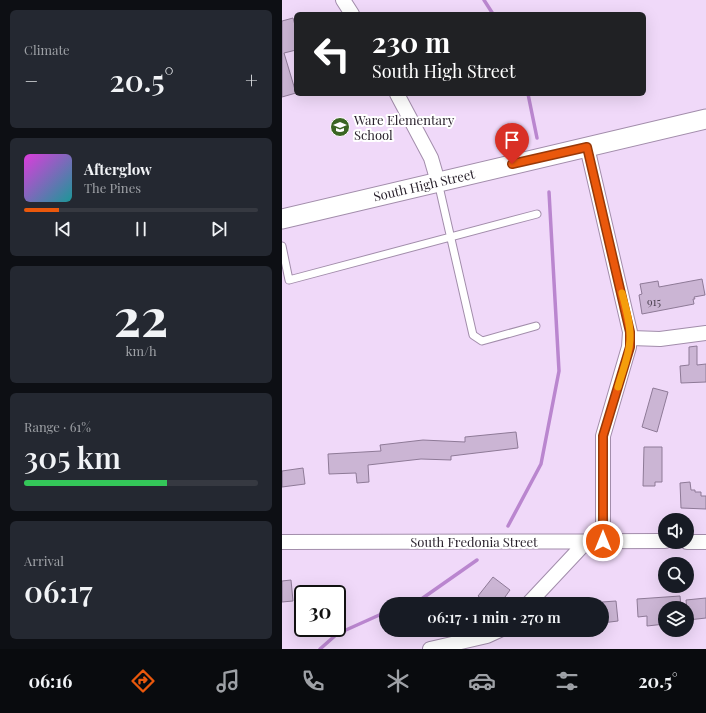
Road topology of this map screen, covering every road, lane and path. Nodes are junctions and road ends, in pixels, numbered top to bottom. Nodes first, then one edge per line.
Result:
1 (344, 0) edge
2 (351, 12) edge
3 (398, 96) edge
4 (706, 119) edge
5 (587, 147) junction
6 (438, 182) junction
7 (537, 214) dead end
8 (282, 219) edge
9 (450, 236) junction
10 (282, 246) edge
11 (285, 281) edge
12 (536, 326) dead end
13 (706, 333) edge
14 (630, 338) junction
15 (587, 541) junction
16 (603, 541) junction
17 (282, 542) edge
18 (658, 542) edge
19 (694, 542) edge
20 (706, 542) edge
21 (535, 597) edge
22 (481, 637) edge
23 (430, 649) edge

1 - 2 street
3 - 6 street
4 - 5 main road, South High Street
5 - 6 main road, South High Street
5 - 14 street
6 - 8 main road, South High Street
6 - 9 lane
7 - 9 lane
9 - 11 lane
9 - 12 lane
10 - 11 lane
13 - 14 street
14 - 16 street
15 - 16 street, South Fredonia Street
15 - 17 street, South Fredonia Street
15 - 21 street
16 - 18 street, South Fredonia Street
19 - 20 street
22 - 23 street

